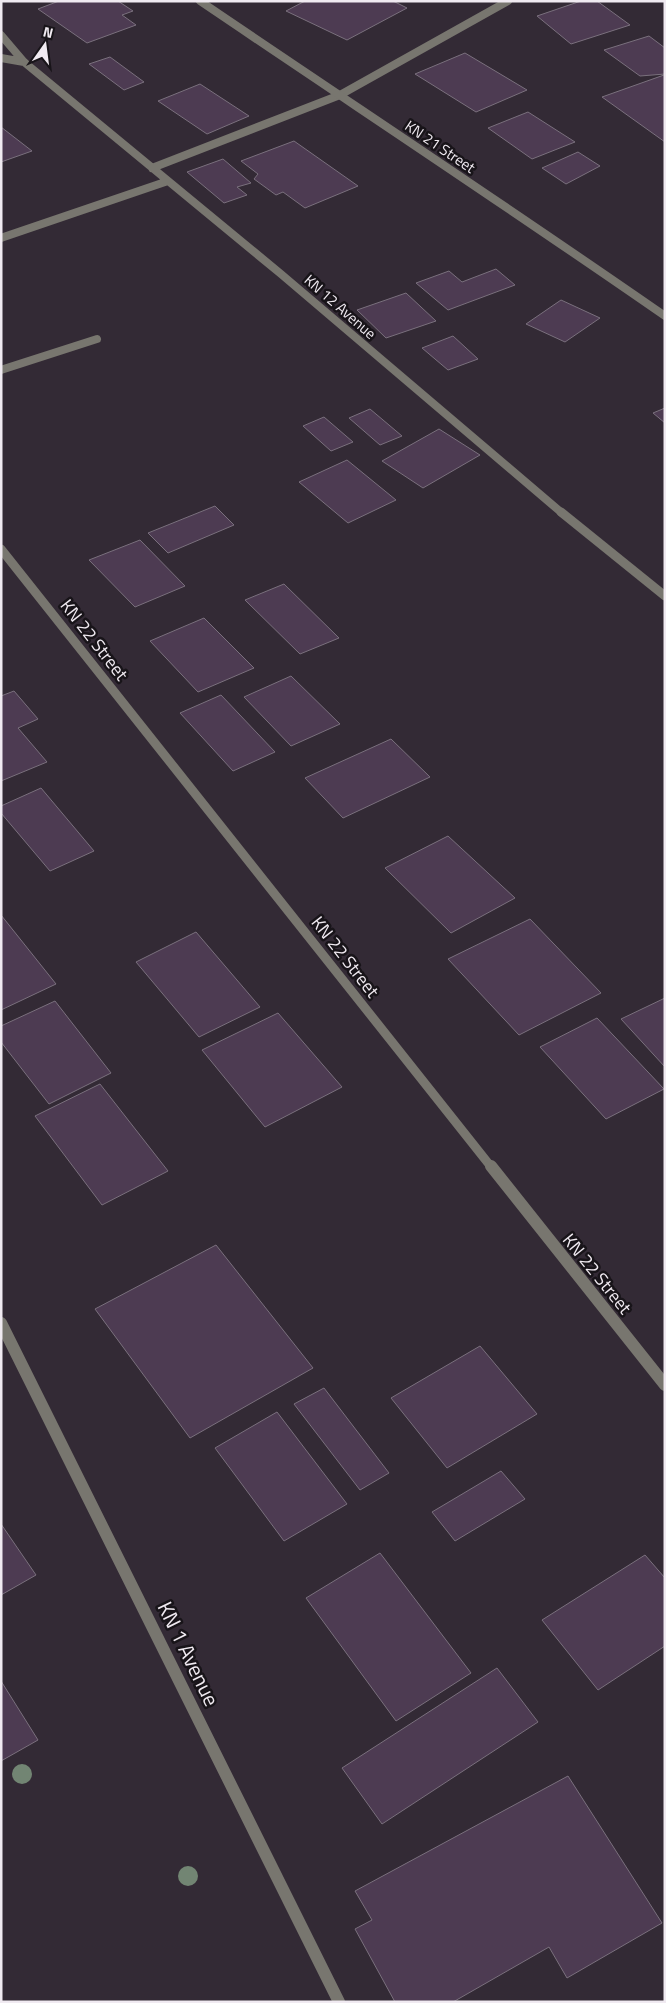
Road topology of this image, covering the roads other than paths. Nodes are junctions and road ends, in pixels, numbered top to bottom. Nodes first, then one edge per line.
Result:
1 (200, 1) edge
2 (508, 1) edge
3 (1, 35) edge
4 (1, 58) edge
5 (24, 62) junction
6 (340, 95) junction
7 (152, 168) junction
8 (168, 181) junction
9 (1, 238) edge
10 (665, 316) edge
11 (97, 339) dead end
12 (1, 370) edge
13 (1, 549) edge
14 (665, 596) edge
15 (1, 1323) edge
16 (665, 1385) edge
17 (339, 2002) edge

1 - 6 street, KN 21 Street
2 - 6 street
3 - 5 street, KN 12 Avenue
4 - 5 street
5 - 7 street, KN 12 Avenue
6 - 7 street
6 - 10 street, KN 21 Street
7 - 8 street, KN 12 Avenue
8 - 9 street
8 - 14 street, KN 12 Avenue
11 - 12 street
13 - 16 street, KN 22 Street
15 - 17 street, KN 1 Avenue

